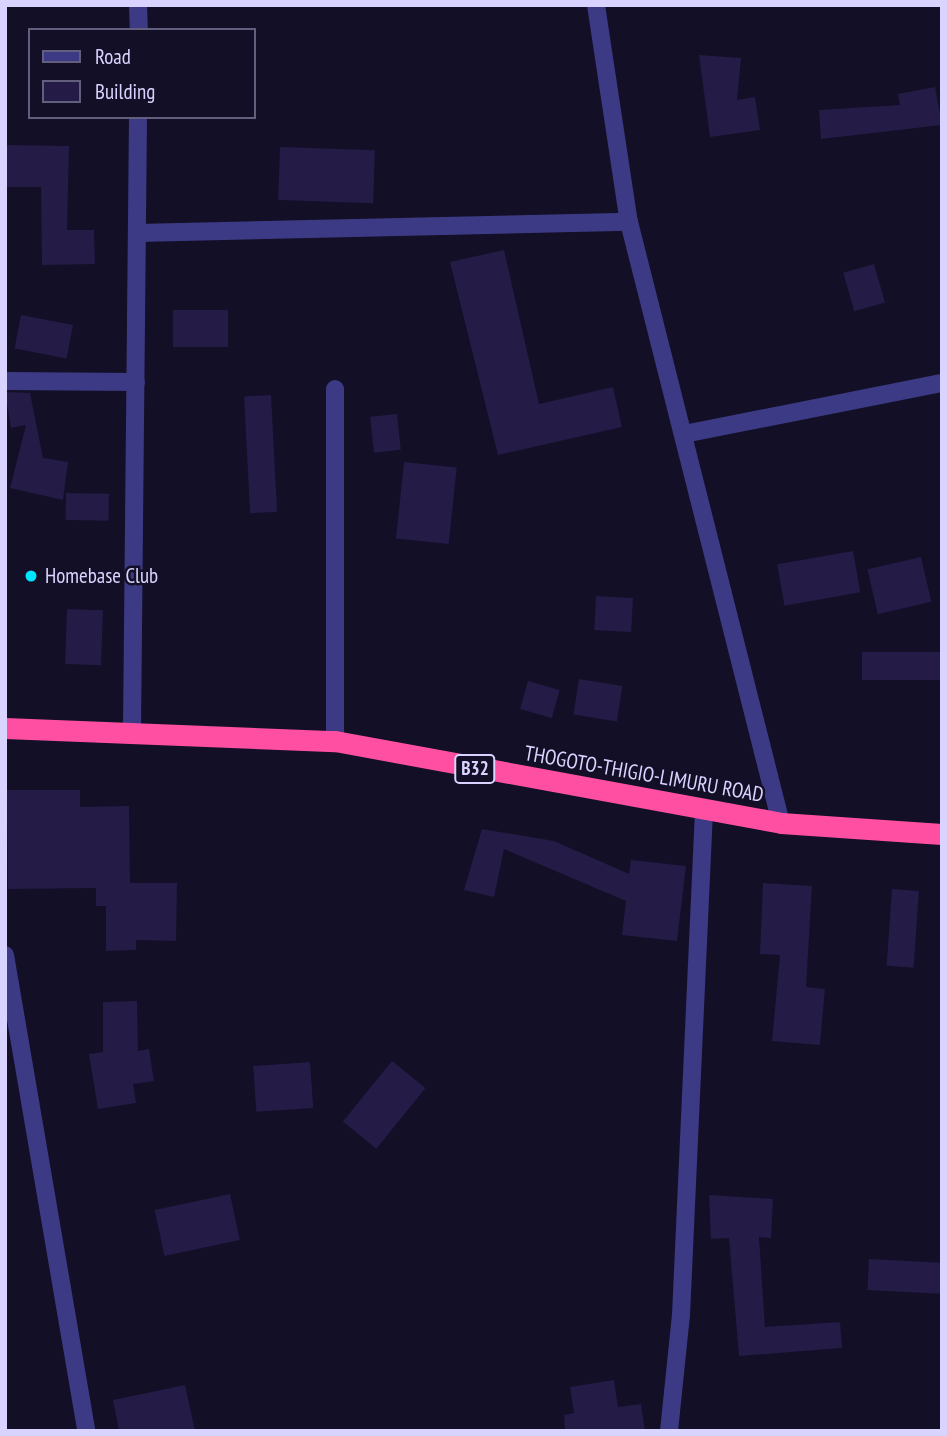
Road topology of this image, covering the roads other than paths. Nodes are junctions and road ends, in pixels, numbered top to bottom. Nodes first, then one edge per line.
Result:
1 (138, 5) edge
2 (596, 5) edge
3 (139, 28) edge
4 (138, 119) edge
5 (629, 222) junction
6 (137, 233) junction
7 (5, 381) edge
8 (136, 383) junction
9 (942, 383) edge
10 (335, 389) dead end
11 (684, 434) junction
12 (5, 728) edge
13 (132, 730) junction
14 (335, 741) junction
15 (704, 810) junction
16 (781, 823) junction
17 (942, 834) edge
18 (5, 955) edge
19 (86, 1431) edge
20 (669, 1431) edge

1 - 3 street
2 - 5 street
4 - 6 street
5 - 6 street
5 - 11 street
6 - 8 street
7 - 8 street
8 - 13 street
9 - 11 street
10 - 14 street
11 - 16 street
12 - 13 highway, THOGOTO-THIGIO-LIMURU ROAD / B32
13 - 14 highway, THOGOTO-THIGIO-LIMURU ROAD / B32
14 - 15 highway, THOGOTO-THIGIO-LIMURU ROAD / B32
15 - 16 highway, THOGOTO-THIGIO-LIMURU ROAD / B32
15 - 20 street
16 - 17 highway, THOGOTO-THIGIO-LIMURU ROAD / B32
18 - 19 street

